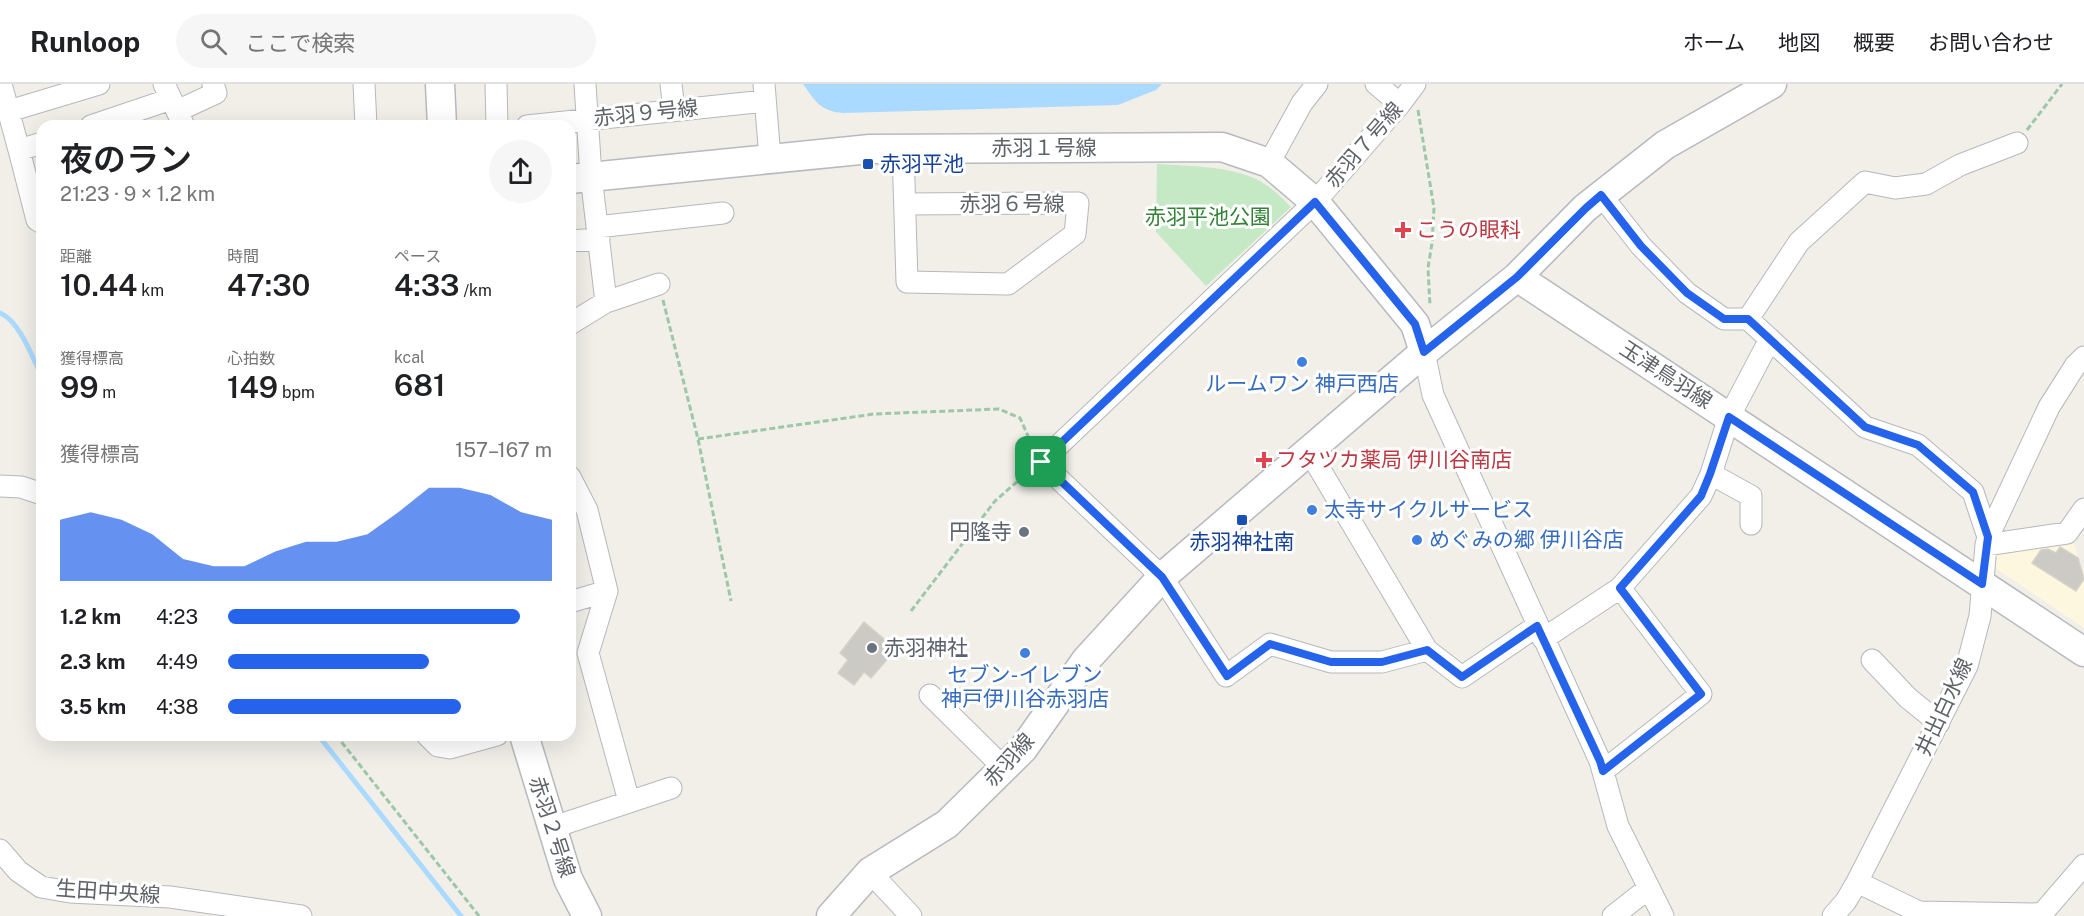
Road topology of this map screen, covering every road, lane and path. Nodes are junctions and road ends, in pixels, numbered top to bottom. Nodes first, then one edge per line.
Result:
1 (1, 84) edge
2 (99, 84) edge
3 (213, 84) edge
4 (364, 84) edge
5 (440, 84) edge
6 (496, 84) edge
7 (585, 84) edge
8 (671, 84) edge
9 (1317, 84) edge
10 (1376, 84) edge
11 (1414, 84) edge
12 (1772, 84) edge
13 (2061, 84) edge
14 (765, 92) edge
15 (1400, 104) junction
16 (174, 105) edge
17 (674, 110) junction
18 (9, 111) junction
19 (115, 120) edge
20 (366, 120) edge
21 (442, 120) edge
22 (497, 120) edge
23 (587, 120) junction
24 (576, 121) edge
25 (2017, 143) joint
26 (36, 145) edge
27 (903, 149) junction
28 (19, 150) junction
29 (770, 158) junction
30 (1269, 163) junction
31 (580, 177) edge
32 (1601, 195) junction
33 (1315, 202) junction
34 (905, 204) junction
35 (723, 213) dead end
36 (36, 216) edge
37 (598, 233) junction
38 (576, 239) edge
39 (1517, 277) junction
40 (659, 284) joint
41 (606, 302) junction
42 (1430, 313) dead end
43 (1748, 319) junction
44 (576, 320) edge
45 (1770, 339) junction
46 (1424, 352) junction
47 (2084, 357) edge
48 (1729, 417) junction
49 (698, 439) junction
50 (1309, 451) junction
51 (1041, 462) junction
52 (1710, 474) junction
53 (0, 486) edge
54 (576, 489) edge
55 (36, 492) edge
56 (2084, 509) edge
57 (1751, 524) dead end
58 (1987, 541) junction
59 (1162, 577) junction
60 (1982, 584) junction
61 (1620, 588) junction
62 (607, 591) junction
63 (576, 600) edge
64 (731, 601) dead end
65 (911, 611) dead end
66 (1540, 632) junction
67 (1427, 650) junction
68 (2084, 652) edge
69 (1872, 660) dead end
70 (930, 695) dead end
71 (1939, 723) junction
72 (341, 741) edge
73 (433, 741) edge
74 (475, 741) edge
75 (526, 741) edge
76 (1004, 768) junction
77 (1603, 771) junction
78 (671, 788) dead end
79 (629, 801) junction
80 (551, 828) junction
81 (0, 850) edge
82 (2084, 865) edge
83 (870, 872) junction
84 (1857, 882) junction
85 (1649, 888) junction
86 (2041, 915) edge
87 (301, 916) edge
88 (479, 916) edge
89 (587, 916) edge
90 (831, 916) edge
91 (911, 916) edge
92 (1613, 916) edge
93 (1664, 916) edge
94 (1833, 916) edge

1 - 18 street
2 - 18 street
3 - 16 street
4 - 20 street
5 - 21 street
6 - 22 street
7 - 23 street
8 - 17 street
9 - 30 street
10 - 15 street
11 - 15 street, 赤羽７号線
11 - 42 path
12 - 32 street, 赤羽線
13 - 25 path
14 - 17 street, 赤羽９号線
14 - 29 street
15 - 33 street, 赤羽７号線
16 - 19 street
17 - 23 street, 赤羽９号線
18 - 28 street
23 - 24 street, 赤羽９号線
23 - 31 street
25 - 43 street
26 - 28 street
27 - 29 street, 赤羽１号線
27 - 30 street, 赤羽１号線
27 - 34 street, 赤羽６号線
28 - 36 street
29 - 31 street, 赤羽１号線
30 - 33 street, 赤羽１号線
31 - 37 street
32 - 39 street, 赤羽線
32 - 43 street
33 - 46 street, 赤羽１号線
33 - 51 street, 赤羽７号線
34 - 34 street, 赤羽６号線
35 - 37 street
37 - 38 street
37 - 41 street
39 - 46 street, 赤羽線
39 - 48 street, 玉津鳥羽線
40 - 41 street
40 - 49 path
41 - 44 street
43 - 45 street
45 - 48 street
45 - 58 street
46 - 50 street, 赤羽線
46 - 66 street
47 - 58 street, 井出白水線
48 - 52 street
48 - 60 street, 玉津鳥羽線
49 - 51 path
49 - 64 path
50 - 59 street, 赤羽線
50 - 67 street
51 - 59 street
51 - 65 path
52 - 57 street
52 - 61 street
53 - 55 street
54 - 62 street
56 - 58 street
58 - 60 street, 井出白水線
59 - 67 street
59 - 76 street, 赤羽線
60 - 68 street, 玉津鳥羽線
60 - 71 street, 井出白水線
61 - 66 street
61 - 77 street
62 - 63 street
62 - 79 street
66 - 67 street
66 - 77 street
69 - 71 street
70 - 76 street
71 - 84 street, 井出白水線
72 - 88 path
73 - 74 street
75 - 80 street, 赤羽２号線
76 - 83 street, 赤羽線
77 - 85 street
78 - 79 street
79 - 80 street
80 - 89 street, 赤羽２号線
81 - 87 street, 生田中央線
82 - 86 street
83 - 90 street, 赤羽線
83 - 91 street
84 - 86 street
84 - 94 street, 井出白水線
85 - 92 street
85 - 93 street

